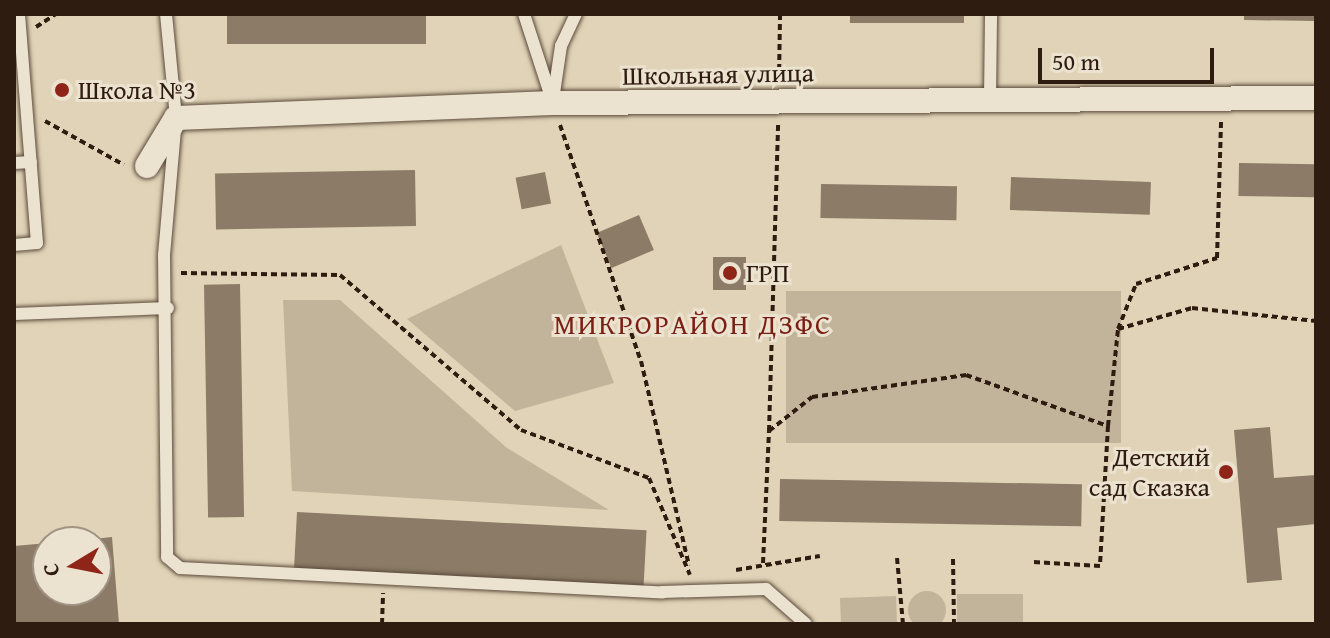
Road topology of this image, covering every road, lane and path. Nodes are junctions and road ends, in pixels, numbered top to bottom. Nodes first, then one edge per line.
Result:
1 (19, 14) edge
2 (166, 14) edge
3 (524, 14) edge
4 (576, 14) edge
5 (780, 14) edge
6 (991, 14) edge
7 (1221, 97) junction
8 (1316, 98) edge
9 (990, 99) junction
10 (778, 102) junction
11 (553, 103) junction
12 (26, 109) junction
13 (176, 118) junction
14 (31, 162) junction
15 (14, 163) edge
16 (147, 166) joint
17 (14, 245) edge
18 (165, 273) junction
19 (168, 308) junction
20 (14, 314) edge
21 (1316, 321) edge
22 (1118, 329) junction
23 (1108, 426) junction
24 (769, 431) junction
25 (820, 556) dead end
26 (897, 558) dead end
27 (953, 559) dead end
28 (1033, 562) dead end
29 (763, 565) junction
30 (720, 573) dead end
31 (706, 576) dead end
32 (384, 578) junction
33 (692, 579) junction
34 (766, 589) junction
35 (382, 624) edge
36 (806, 624) edge
37 (903, 624) edge
38 (954, 624) edge

1 - 12 lane
2 - 13 lane
3 - 11 lane
4 - 11 lane
5 - 10 path
6 - 9 lane
7 - 8 street, Школьная улица
7 - 9 street, Школьная улица
7 - 22 path
9 - 10 street, Школьная улица
10 - 11 street, Школьная улица
10 - 24 path
11 - 13 street, Школьная улица
11 - 33 path
12 - 14 lane
12 - 16 path
13 - 16 street
13 - 18 lane
14 - 15 lane
14 - 17 lane
18 - 19 lane
18 - 33 path
19 - 20 lane
19 - 32 lane
21 - 22 path
22 - 23 path
23 - 24 path
23 - 28 path
24 - 29 path
25 - 29 path
26 - 37 path
27 - 38 path
29 - 30 path
29 - 34 path
31 - 33 path
32 - 34 lane
32 - 35 path
34 - 36 lane

